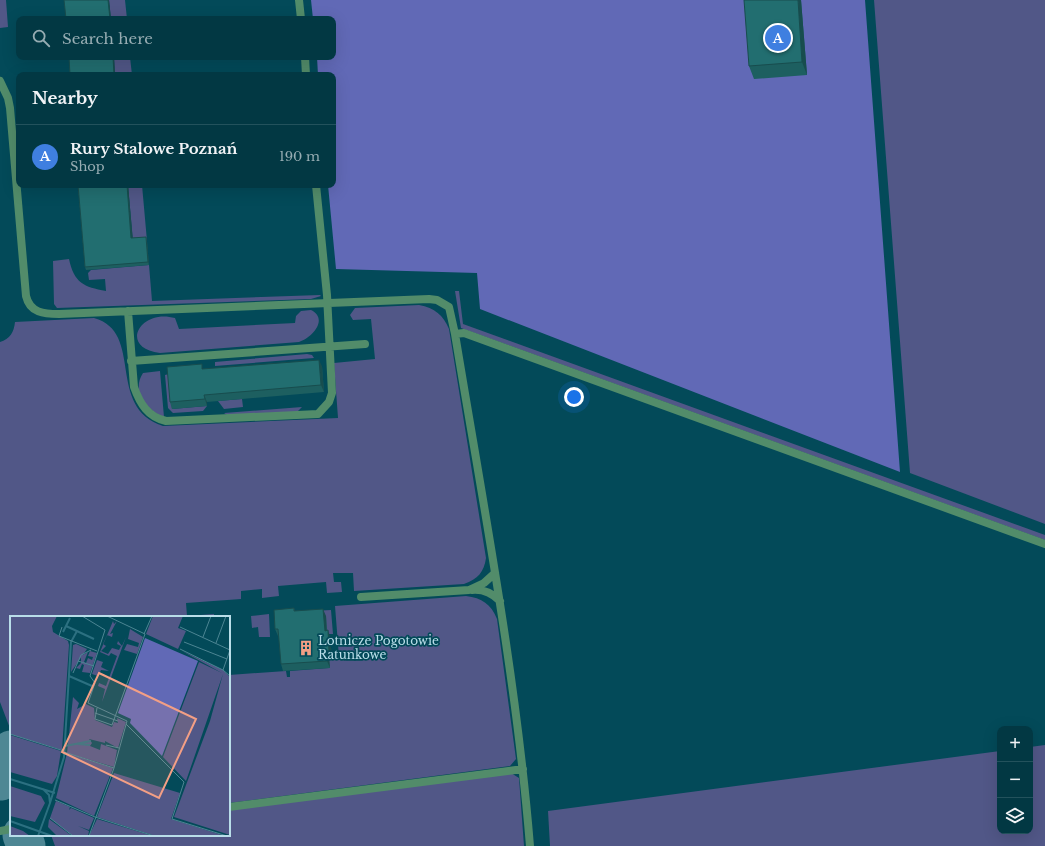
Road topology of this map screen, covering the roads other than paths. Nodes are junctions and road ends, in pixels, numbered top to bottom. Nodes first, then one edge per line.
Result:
1 (299, 0) edge
2 (301, 16) edge
3 (305, 60) edge
4 (306, 72) edge
5 (0, 81) edge
6 (16, 173) edge
7 (17, 188) edge
8 (316, 188) edge
9 (327, 303) junction
10 (128, 311) junction
11 (455, 334) junction
12 (365, 344) dead end
13 (330, 346) junction
14 (131, 361) junction
15 (1045, 544) edge
16 (495, 573) junction
17 (469, 590) junction
18 (361, 597) dead end
19 (500, 601) junction
20 (524, 768) junction
21 (230, 807) edge
22 (10, 830) edge
23 (0, 831) edge
24 (530, 846) edge

1 - 2 lane
3 - 4 lane
5 - 6 lane
7 - 10 lane
8 - 9 lane
9 - 10 lane
9 - 11 lane
9 - 13 lane
10 - 14 lane
11 - 15 lane
11 - 16 lane
12 - 13 lane
13 - 14 lane
13 - 14 lane
16 - 17 lane
16 - 19 lane
17 - 18 lane
17 - 19 lane
19 - 20 lane
20 - 21 lane
20 - 24 lane
22 - 23 lane

